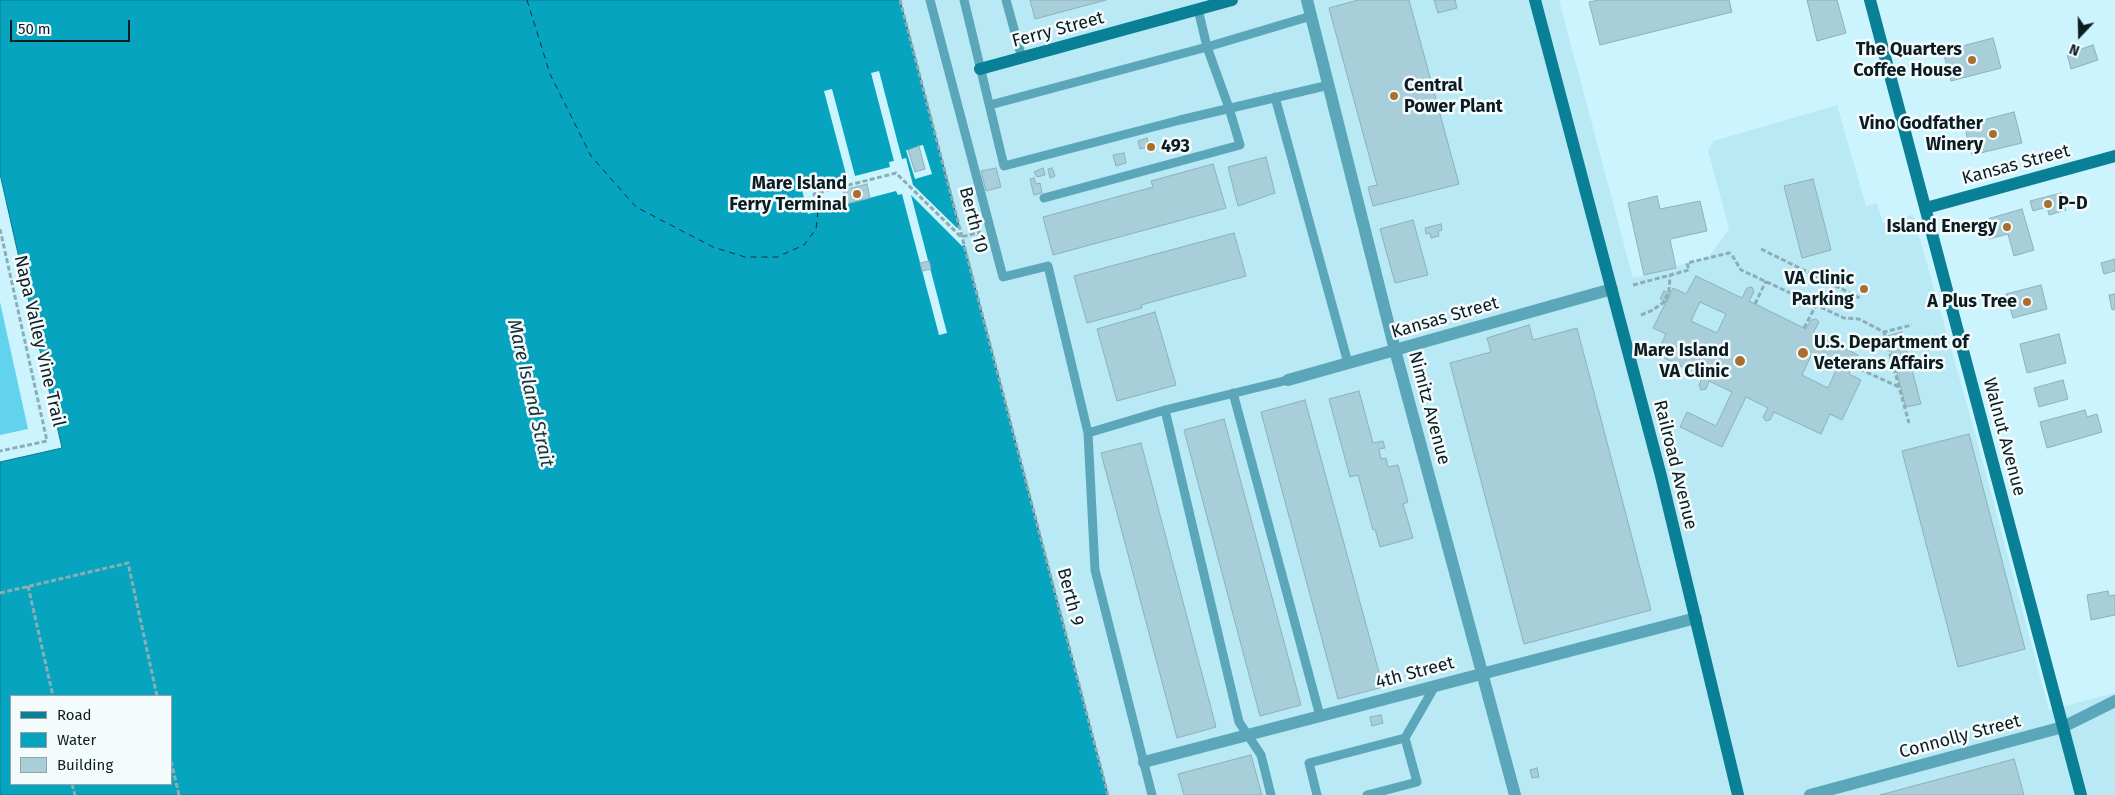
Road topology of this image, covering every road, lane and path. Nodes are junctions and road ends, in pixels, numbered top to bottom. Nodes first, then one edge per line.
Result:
1 (900, 0) edge
2 (930, 0) edge
3 (964, 0) edge
4 (1006, 0) edge
5 (1232, 0) edge
6 (1307, 0) edge
7 (1535, 0) edge
8 (1870, 0) edge
9 (1198, 9) junction
10 (1311, 16) junction
11 (1207, 47) junction
12 (1022, 58) junction
13 (980, 69) junction
14 (1329, 85) junction
15 (1275, 97) junction
16 (990, 105) junction
17 (1229, 108) junction
18 (2115, 156) edge
19 (1044, 198) dead end
20 (1926, 208) junction
21 (818, 212) dead end
22 (0, 229) edge
23 (969, 235) dead end
24 (963, 237) junction
25 (1761, 249) dead end
26 (1670, 276) junction
27 (1766, 282) junction
28 (1633, 285) dead end
29 (1612, 289) junction
30 (1862, 299) dead end
31 (1755, 304) dead end
32 (1816, 305) junction
33 (1641, 315) dead end
34 (1912, 325) dead end
35 (1804, 328) dead end
36 (1884, 332) junction
37 (1395, 350) junction
38 (1348, 363) junction
39 (1853, 366) dead end
40 (1288, 380) joint
41 (1899, 388) junction
42 (1234, 393) junction
43 (1165, 410) junction
44 (1909, 423) dead end
45 (1088, 433) junction
46 (1016, 449) joint
47 (0, 451) edge
48 (28, 586) junction
49 (0, 593) edge
50 (1696, 618) junction
51 (1483, 674) junction
52 (1435, 686) junction
53 (53, 695) edge
54 (157, 695) edge
55 (2115, 701) edge
56 (1320, 716) junction
57 (2062, 727) junction
58 (1249, 736) junction
59 (1405, 738) junction
60 (1144, 762) junction
61 (172, 765) edge
62 (179, 795) edge
63 (1108, 795) edge
64 (1152, 795) edge
65 (1271, 795) edge
66 (1317, 795) edge
67 (1367, 795) edge
68 (1515, 795) edge
69 (1738, 795) edge
70 (1810, 795) edge
71 (2081, 795) edge

1 - 24 path, Berth 10
2 - 45 lane
3 - 13 lane
4 - 12 lane
5 - 9 street, Ferry Street
6 - 10 street, Nimitz Avenue
7 - 29 street, Railroad Avenue
8 - 20 street, Walnut Avenue
9 - 11 lane
9 - 12 street, Ferry Street
10 - 11 lane
10 - 14 street, Nimitz Avenue
11 - 16 lane
11 - 17 lane
12 - 13 street, Ferry Street
13 - 16 lane
14 - 15 lane
14 - 37 street, Nimitz Avenue
15 - 17 lane
15 - 38 lane
16 - 17 lane
17 - 19 lane
18 - 20 street, Kansas Street
20 - 57 street, Walnut Avenue
21 - 24 path
22 - 47 path, Napa Valley Vine Trail
23 - 24 path
24 - 46 path, Berth 10
25 - 30 path
26 - 27 path
26 - 28 path
26 - 33 path
27 - 31 path
27 - 32 path
29 - 37 street, Kansas Street
29 - 50 street, Railroad Avenue
32 - 35 path
32 - 36 path
34 - 36 path
36 - 41 path
37 - 38 street, Kansas Street
37 - 51 street, Nimitz Avenue
38 - 40 street, Kansas Street
39 - 41 path
40 - 42 lane
41 - 44 path
42 - 43 lane
42 - 56 lane
43 - 45 lane
43 - 58 lane
45 - 60 lane
46 - 63 path, Berth 9
48 - 49 path
48 - 53 path
48 - 54 path
50 - 51 street, 4th Street
50 - 69 street, Railroad Avenue
51 - 52 street, 4th Street
51 - 68 street, Nimitz Avenue
52 - 56 street, 4th Street
52 - 59 lane
55 - 57 street, Connolly Street
56 - 58 street, 4th Street
57 - 70 street, Connolly Street
57 - 71 street, Walnut Avenue
58 - 60 street, 4th Street
58 - 65 lane
59 - 66 lane
59 - 67 lane
60 - 64 lane
61 - 62 path

